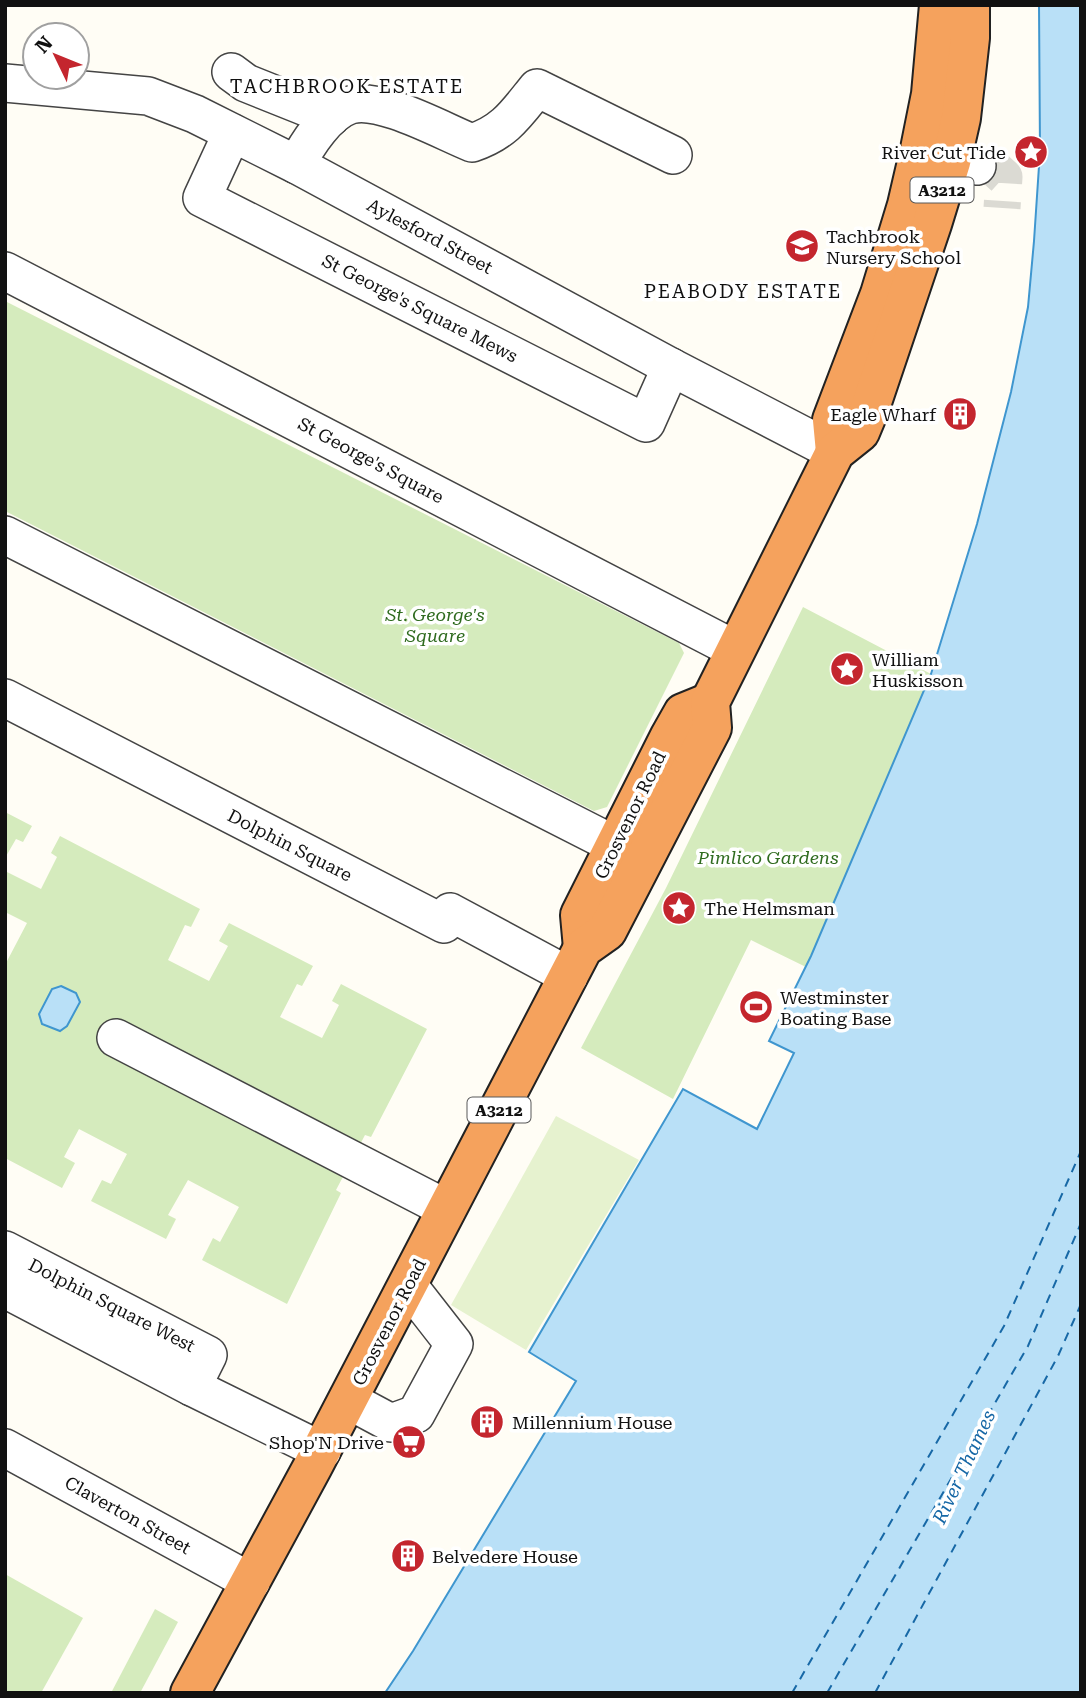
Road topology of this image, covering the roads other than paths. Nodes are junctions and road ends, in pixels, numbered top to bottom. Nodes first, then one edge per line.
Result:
1 (939, 5) edge
2 (970, 5) edge
3 (231, 72) dead end
4 (5, 83) edge
5 (331, 117) junction
6 (232, 133) junction
7 (673, 155) dead end
8 (297, 164) junction
9 (5, 271) edge
10 (671, 367) junction
11 (835, 452) junction
12 (5, 535) edge
13 (736, 650) junction
14 (5, 698) edge
15 (710, 702) junction
16 (615, 845) junction
17 (576, 962) junction
18 (116, 1038) dead end
19 (447, 1209) junction
20 (5, 1250) edge
21 (408, 1285) junction
22 (5, 1289) edge
23 (192, 1387) junction
24 (348, 1400) junction
25 (5, 1448) edge
26 (322, 1451) junction
27 (251, 1581) junction
28 (190, 1693) edge

1 - 11 highway, Grosvenor Road / A3212
2 - 11 highway, Grosvenor Road / A3212
3 - 5 street
4 - 6 street, Aylesford Street
5 - 7 street
5 - 8 street
6 - 8 street, Aylesford Street
6 - 10 street, St George's Square Mews
8 - 10 street, Aylesford Street
9 - 13 street, St George's Square
10 - 11 street, Aylesford Street
11 - 13 highway, Grosvenor Road / A3212
12 - 16 street
13 - 15 highway, Grosvenor Road / A3212
14 - 17 street, Dolphin Square
15 - 16 highway, Grosvenor Road
15 - 17 highway, Grosvenor Road / A3212
16 - 17 highway, Grosvenor Road
17 - 19 highway, Grosvenor Road / A3212
18 - 19 street
19 - 21 highway, Grosvenor Road / A3212
20 - 23 street, Dolphin Square West
21 - 24 highway, Grosvenor Road / A3212
21 - 24 street
22 - 23 street
23 - 26 street
24 - 26 highway, Grosvenor Road / A3212
25 - 27 street, Claverton Street
26 - 27 highway, Grosvenor Road / A3212
27 - 28 highway, Grosvenor Road / A3212

